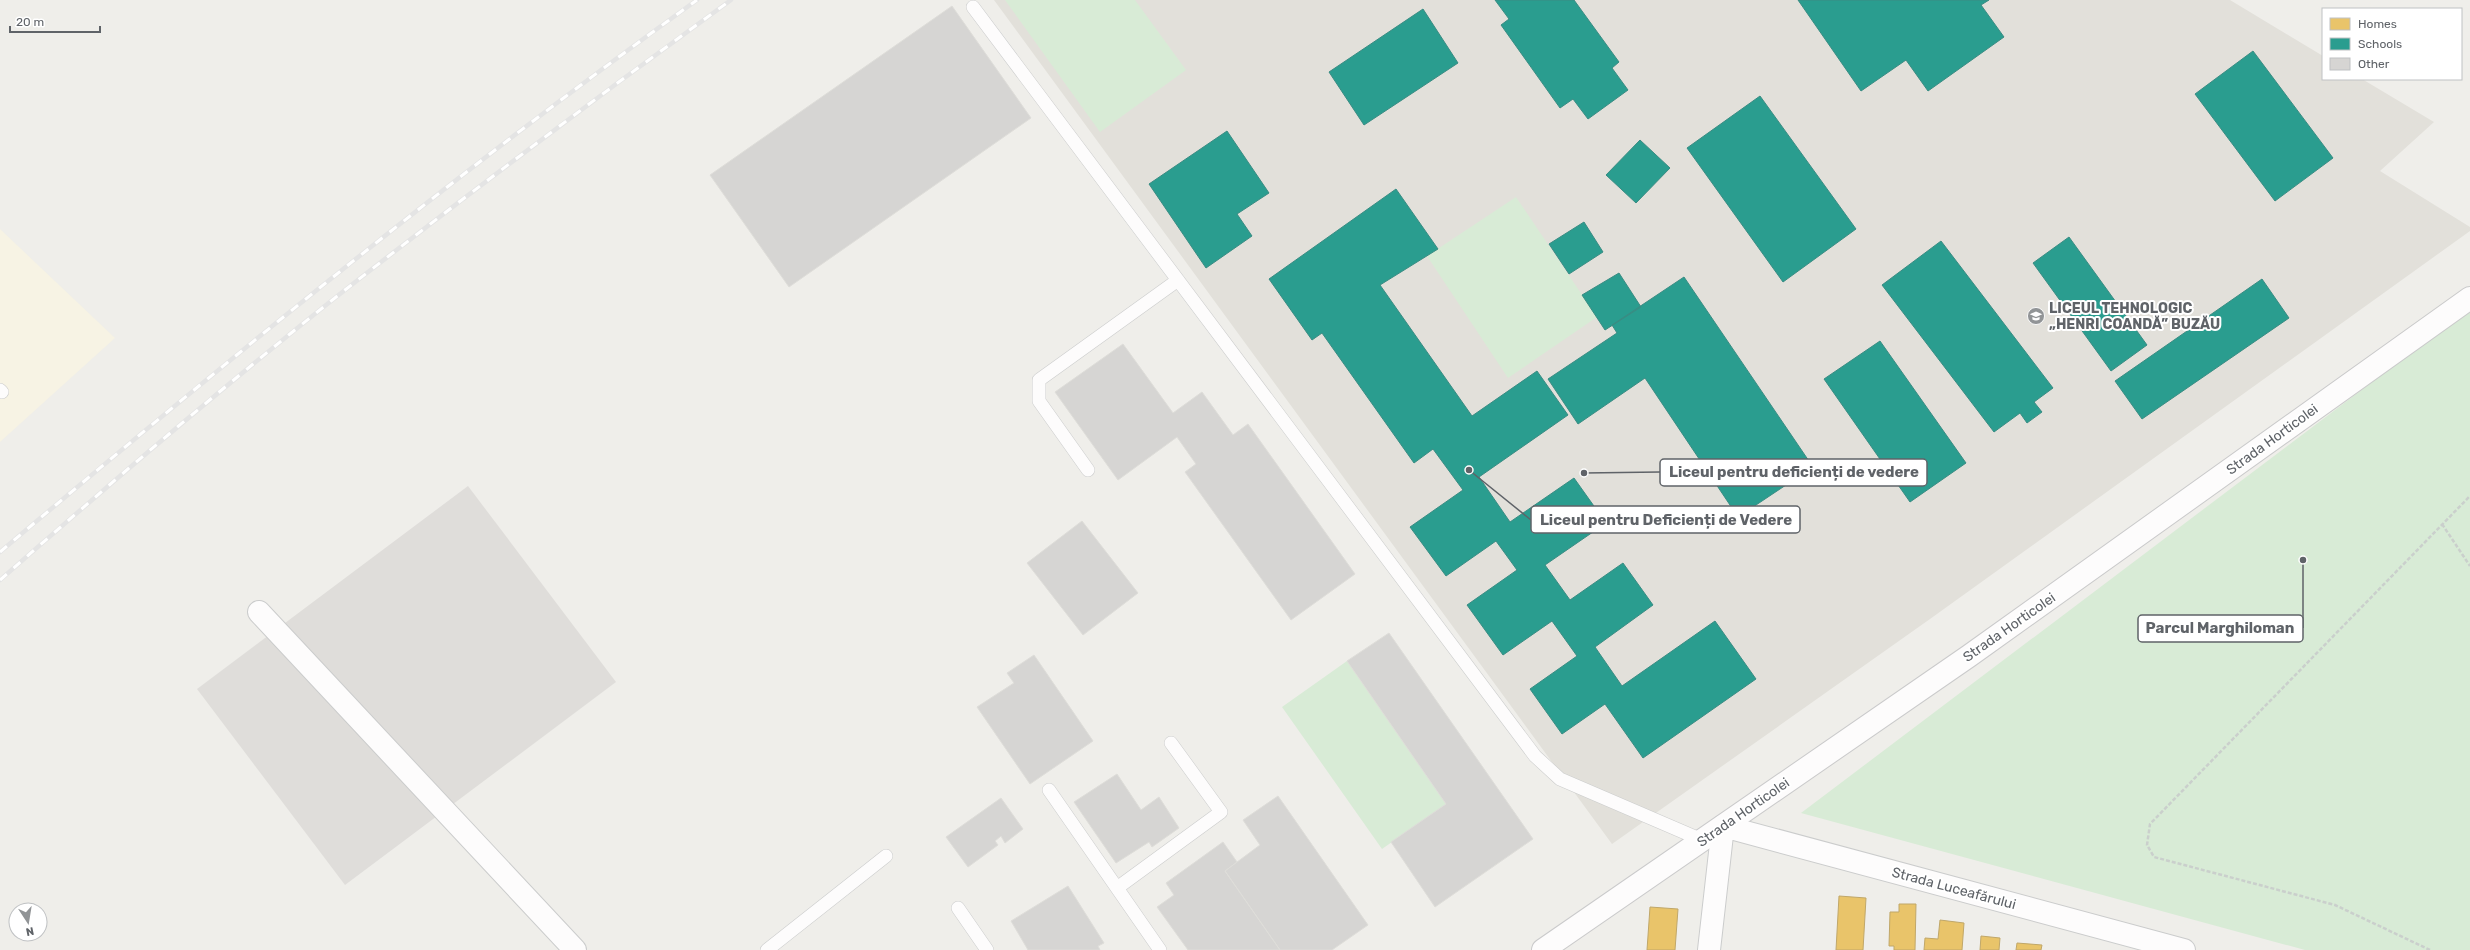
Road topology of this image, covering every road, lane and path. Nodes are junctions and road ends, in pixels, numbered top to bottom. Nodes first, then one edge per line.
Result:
1 (973, 7) dead end
2 (1178, 280) junction
3 (2470, 298) edge
4 (1088, 470) dead end
5 (2470, 496) edge
6 (2442, 524) junction
7 (2470, 566) edge
8 (259, 612) dead end
9 (1171, 743) dead end
10 (1048, 790) dead end
11 (1723, 826) junction
12 (1702, 840) junction
13 (886, 856) dead end
14 (1117, 888) junction
15 (958, 908) dead end
16 (575, 950) edge
17 (767, 950) edge
18 (987, 950) edge
19 (1160, 950) edge
20 (1543, 950) edge
21 (1709, 950) edge
22 (2184, 950) edge
23 (2430, 950) edge

1 - 2 lane
2 - 4 lane
2 - 12 lane
3 - 11 main road, Strada Horticolei
5 - 6 path
6 - 7 path
6 - 23 path
8 - 16 main road
9 - 14 lane
10 - 14 lane
11 - 12 main road, Strada Horticolei
11 - 21 main road
11 - 22 main road, Strada Luceafărului
12 - 20 main road, Strada Horticolei
13 - 17 lane
14 - 19 lane
15 - 18 lane

